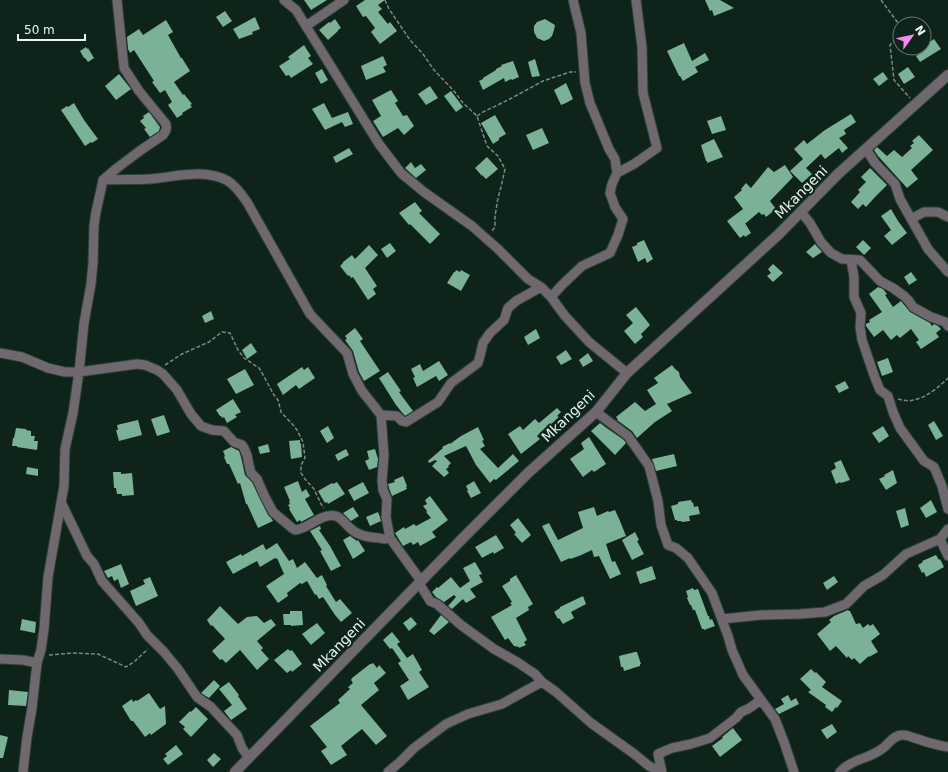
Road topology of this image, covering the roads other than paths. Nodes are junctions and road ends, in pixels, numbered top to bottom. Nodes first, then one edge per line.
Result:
1 (117, 0) edge
2 (284, 0) edge
3 (344, 0) edge
4 (573, 0) edge
5 (636, 0) edge
6 (306, 26) junction
7 (948, 75) edge
8 (866, 149) junction
9 (617, 173) junction
10 (104, 180) junction
11 (801, 212) junction
12 (948, 217) edge
13 (912, 219) junction
14 (851, 260) junction
15 (948, 272) edge
16 (541, 288) junction
17 (551, 297) junction
18 (948, 326) edge
19 (0, 353) edge
20 (79, 372) junction
21 (627, 373) junction
22 (596, 412) junction
23 (381, 415) junction
24 (61, 502) junction
25 (948, 509) edge
26 (948, 529) edge
27 (390, 538) junction
28 (940, 539) junction
29 (948, 556) edge
30 (420, 582) junction
31 (722, 619) junction
32 (0, 659) edge
33 (38, 659) junction
34 (542, 682) junction
35 (761, 700) junction
36 (948, 747) edge
37 (249, 758) junction
38 (23, 772) edge
39 (235, 772) edge
40 (388, 772) edge
41 (661, 772) edge
42 (794, 772) edge
43 (840, 772) edge

1 - 10 street
2 - 6 street
3 - 6 street
4 - 9 street
5 - 9 street
6 - 16 street
7 - 8 street, Mkangeni
8 - 11 street, Mkangeni
8 - 13 street
9 - 17 street
10 - 20 street
10 - 23 street
11 - 14 street
11 - 21 street, Mkangeni
12 - 13 street
13 - 15 street
14 - 18 street
14 - 25 street
16 - 17 street
16 - 23 street
17 - 21 street
19 - 20 street
20 - 24 street
20 - 27 street
21 - 22 street, Mkangeni
22 - 30 street, Mkangeni
22 - 31 street
23 - 27 street
24 - 33 street
24 - 37 street
26 - 28 street
27 - 30 street
28 - 29 street
28 - 31 street
30 - 34 street
30 - 37 street, Mkangeni
31 - 35 street
32 - 33 street
33 - 38 street
34 - 40 street
34 - 41 street
35 - 41 street
35 - 42 street
36 - 43 street
37 - 39 street, Mkangeni

